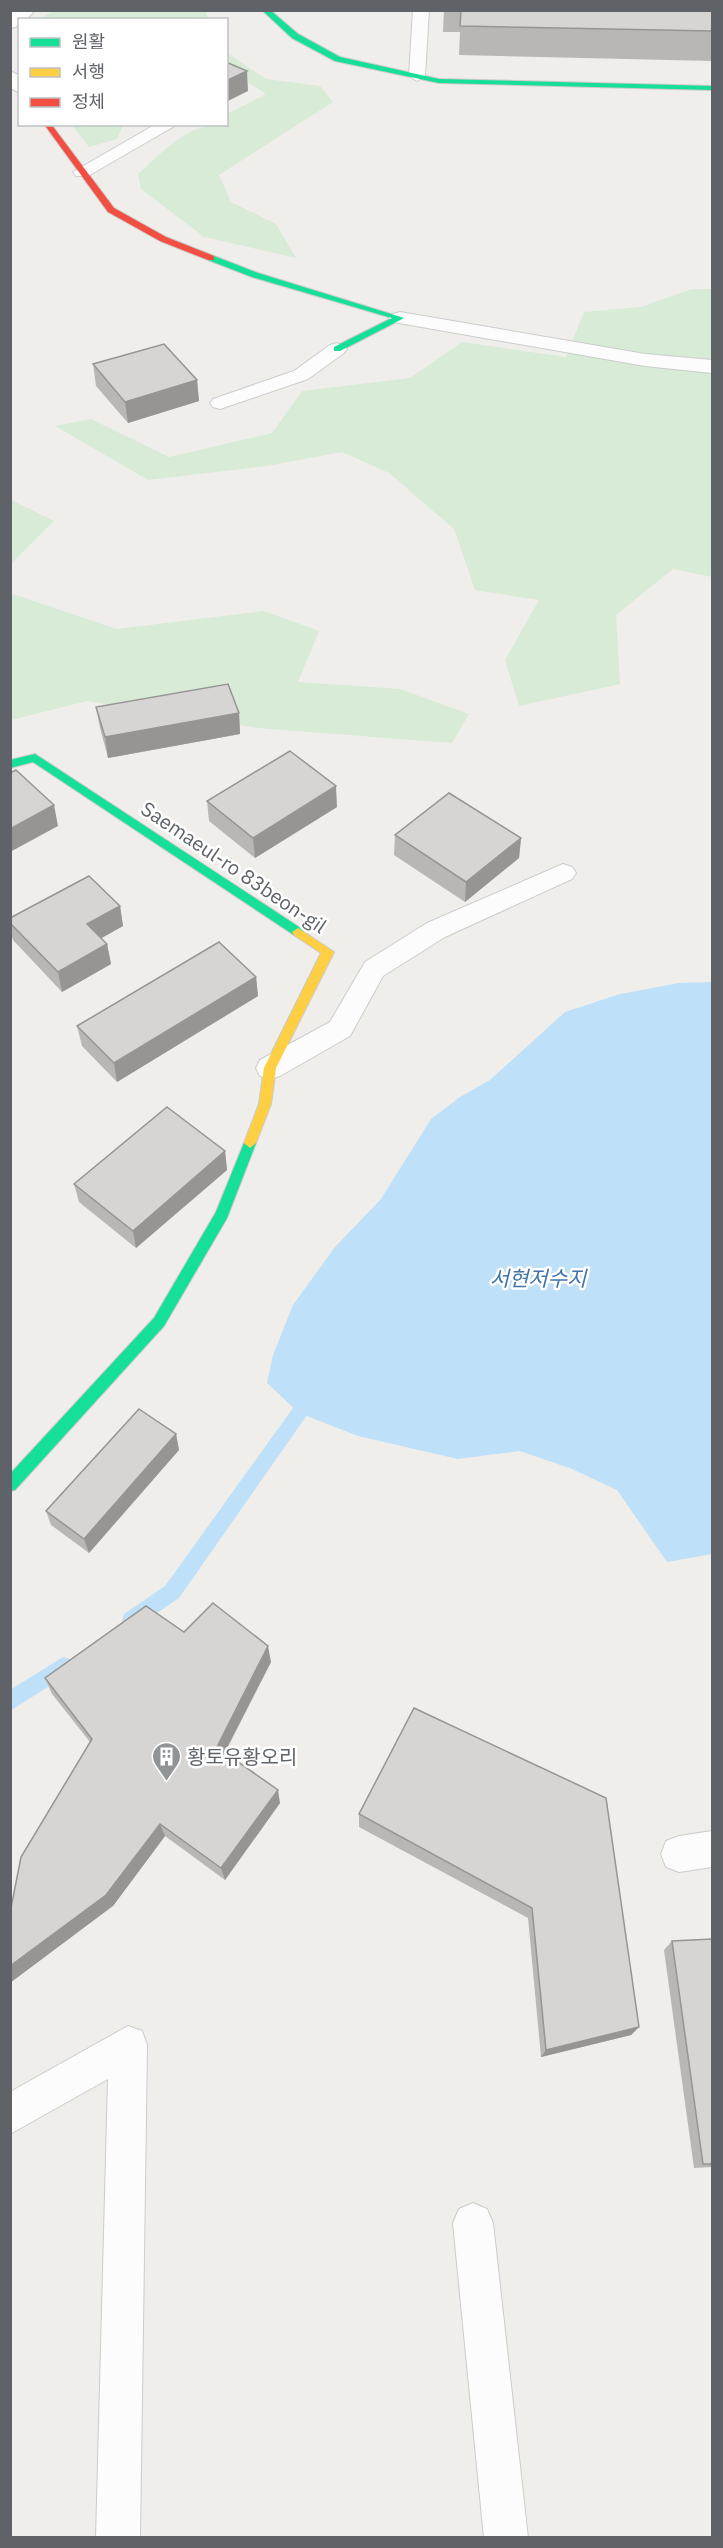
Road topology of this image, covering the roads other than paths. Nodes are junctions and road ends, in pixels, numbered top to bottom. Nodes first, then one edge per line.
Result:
1 (27, 10) edge
2 (265, 10) edge
3 (421, 10) edge
4 (10, 23) edge
5 (417, 76) junction
6 (712, 88) edge
7 (48, 126) edge
8 (166, 126) edge
9 (82, 172) junction
10 (400, 318) junction
11 (337, 349) joint
12 (712, 367) edge
13 (220, 403) dead end
14 (10, 764) edge
15 (563, 873) dead end
16 (270, 1068) junction
17 (10, 1485) edge
18 (10, 2114) edge
19 (473, 2223) dead end
20 (118, 2538) edge
21 (506, 2538) edge

1 - 4 street
2 - 5 street
3 - 5 lane
5 - 6 street
7 - 9 street
8 - 9 lane
9 - 10 street
10 - 11 street
10 - 12 street
11 - 13 lane
14 - 16 street, Saemaeul-ro 83beon-gil
15 - 16 lane
16 - 17 street, Saemaeul-ro 83beon-gil
18 - 20 lane
19 - 21 lane

